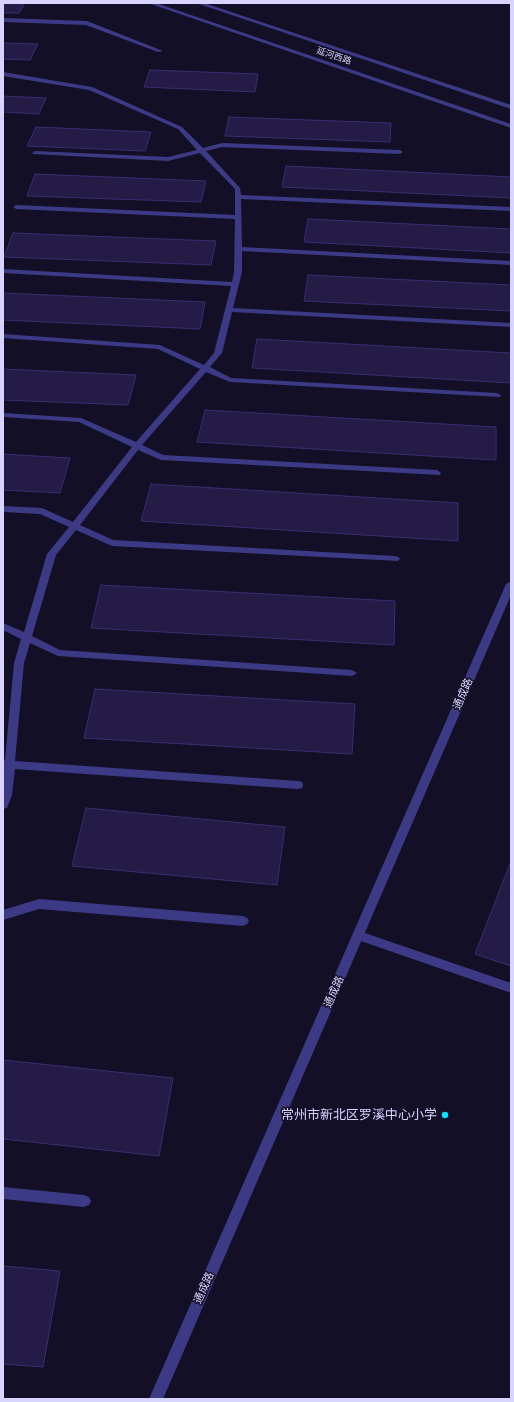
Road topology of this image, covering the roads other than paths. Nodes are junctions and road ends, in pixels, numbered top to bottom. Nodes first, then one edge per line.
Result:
1 (151, 3) edge
2 (199, 3) edge
3 (3, 20) edge
4 (160, 51) dead end
5 (3, 74) edge
6 (511, 107) edge
7 (511, 126) edge
8 (201, 150) junction
9 (400, 152) dead end
10 (34, 153) dead end
11 (238, 197) junction
12 (16, 207) dead end
13 (511, 208) edge
14 (238, 217) junction
15 (238, 250) junction
16 (511, 263) edge
17 (3, 271) edge
18 (235, 284) junction
19 (228, 310) junction
20 (511, 325) edge
21 (3, 336) edge
22 (204, 368) junction
23 (497, 395) dead end
24 (3, 415) edge
25 (137, 446) junction
26 (437, 473) dead end
27 (3, 509) edge
28 (74, 526) junction
29 (395, 559) dead end
30 (511, 584) edge
31 (3, 626) edge
32 (27, 638) junction
33 (352, 673) dead end
34 (6, 764) edge
35 (298, 785) dead end
36 (3, 806) edge
37 (3, 915) edge
38 (243, 921) dead end
39 (359, 936) junction
40 (511, 988) edge
41 (3, 1193) edge
42 (84, 1201) dead end
43 (156, 1399) edge

1 - 7 street, 延河西路
2 - 6 street, 延河西路
3 - 4 street
5 - 8 street
8 - 9 street
8 - 10 street
8 - 11 street
11 - 13 street
11 - 14 street
12 - 14 street
14 - 15 street
15 - 16 street
15 - 18 street
17 - 18 street
18 - 19 street
19 - 20 street
19 - 22 street
21 - 22 street
22 - 23 street
22 - 25 street
24 - 25 street
25 - 26 street
25 - 28 street
27 - 28 street
28 - 29 street
28 - 32 street
30 - 39 street, 通成路
31 - 32 street
32 - 33 street
32 - 34 street
34 - 35 street
34 - 36 street
37 - 38 street
39 - 40 street
39 - 43 street, 通成路
41 - 42 street

